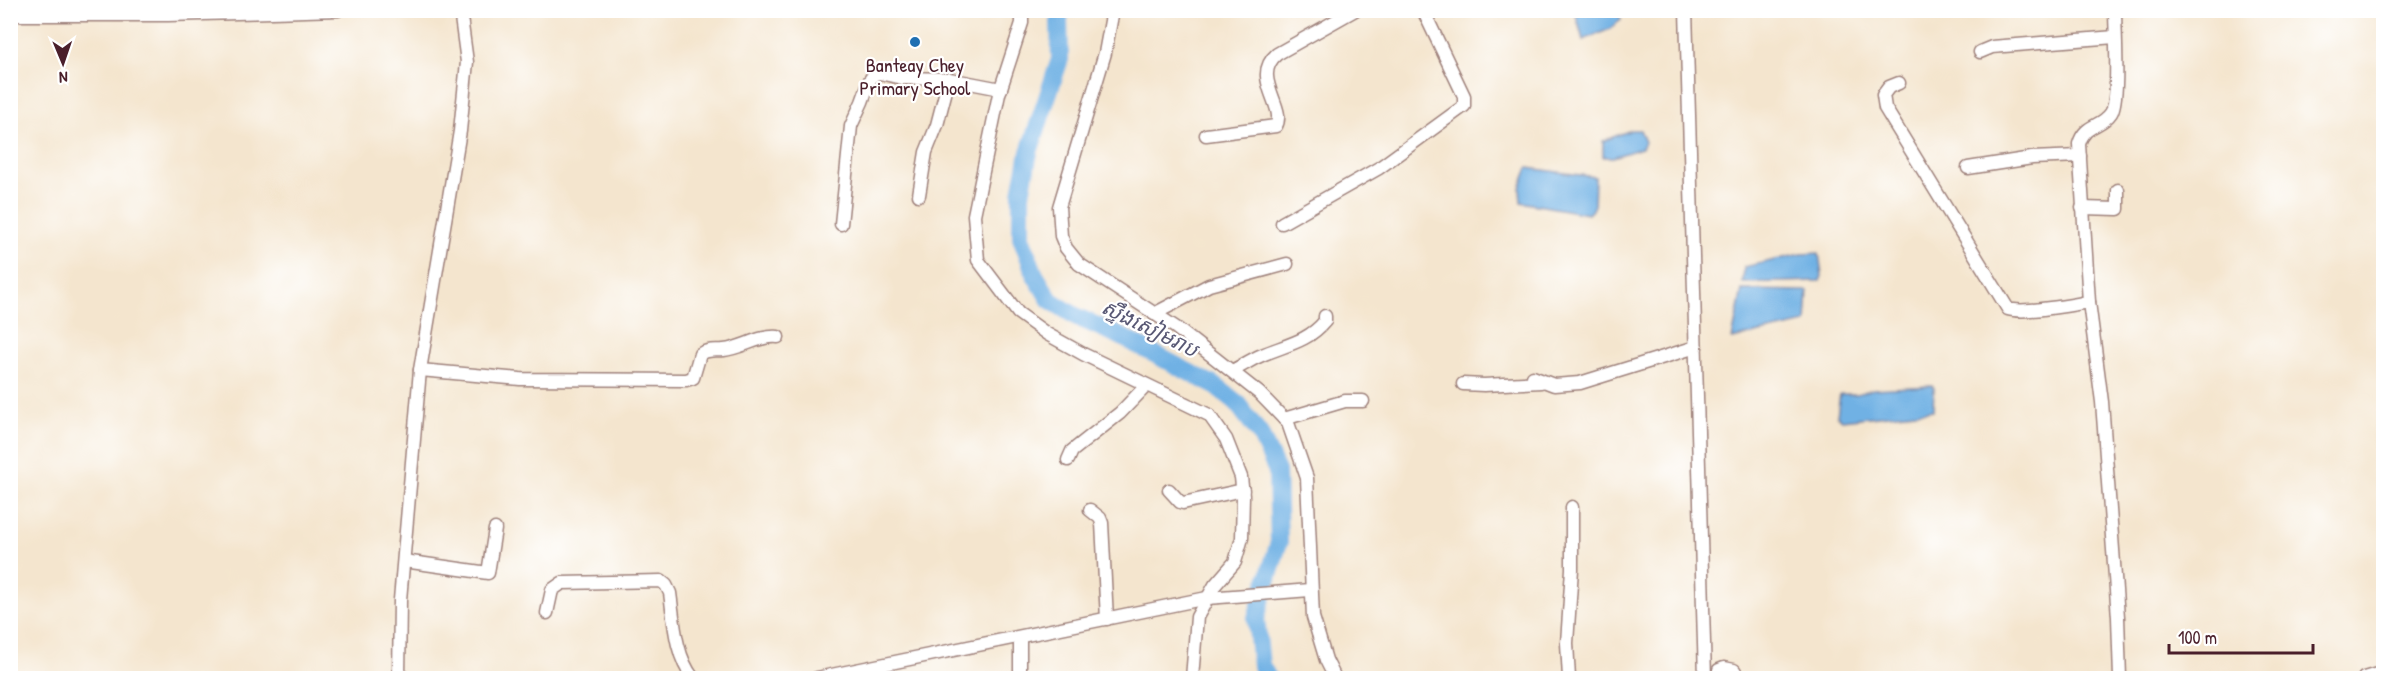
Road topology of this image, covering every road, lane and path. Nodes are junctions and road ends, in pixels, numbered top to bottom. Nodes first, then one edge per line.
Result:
1 (338, 10) edge
2 (1022, 10) edge
3 (1113, 10) edge
4 (1356, 10) edge
5 (1423, 10) edge
6 (1686, 10) edge
7 (2115, 10) edge
8 (460, 14) edge
9 (10, 15) edge
10 (2115, 37) junction
11 (1980, 52) dead end
12 (949, 79) junction
13 (1899, 83) dead end
14 (1001, 89) junction
15 (1206, 135) dead end
16 (2080, 156) junction
17 (1968, 168) dead end
18 (2118, 190) dead end
19 (919, 195) dead end
20 (2082, 208) junction
21 (1282, 223) dead end
22 (841, 224) dead end
23 (1287, 264) dead end
24 (2089, 302) junction
25 (1154, 314) junction
26 (1325, 316) dead end
27 (778, 337) dead end
28 (1696, 347) junction
29 (420, 370) junction
30 (1232, 371) junction
31 (1463, 384) dead end
32 (1146, 386) junction
33 (1363, 401) dead end
34 (1284, 419) junction
35 (1068, 460) dead end
36 (1169, 489) dead end
37 (1243, 490) junction
38 (1572, 507) dead end
39 (1090, 510) dead end
40 (495, 529) dead end
41 (404, 561) junction
42 (1310, 590) junction
43 (1213, 597) junction
44 (547, 613) dead end
45 (1107, 620) junction
46 (1020, 638) junction
47 (2384, 672) edge
48 (868, 674) edge
49 (399, 678) edge
50 (693, 678) edge
51 (818, 678) edge
52 (1020, 678) edge
53 (1192, 678) edge
54 (1335, 678) edge
55 (1569, 678) edge
56 (1705, 678) edge
57 (1718, 678) edge
58 (1739, 678) edge
59 (2120, 678) edge
60 (2364, 678) edge

1 - 9 street
2 - 14 street
3 - 25 street
4 - 15 street
5 - 21 street
6 - 28 street
7 - 10 street
8 - 29 street
10 - 11 street
10 - 16 street
12 - 14 street
12 - 19 street
12 - 22 street
13 - 24 street
14 - 32 street
16 - 17 street
16 - 20 street
18 - 20 street
20 - 24 street
23 - 25 street
24 - 59 street
25 - 30 street
26 - 30 street
27 - 29 street
28 - 31 street
28 - 56 street
29 - 41 street
30 - 34 street
32 - 35 street
32 - 37 street
33 - 34 street
34 - 42 street
36 - 37 street
37 - 43 street
38 - 55 street
39 - 45 street
40 - 41 street
41 - 49 street
42 - 43 street
42 - 54 street
43 - 45 street
43 - 53 street
44 - 50 street
45 - 46 street
46 - 48 street
46 - 52 street
47 - 60 street
48 - 51 street
57 - 58 street

